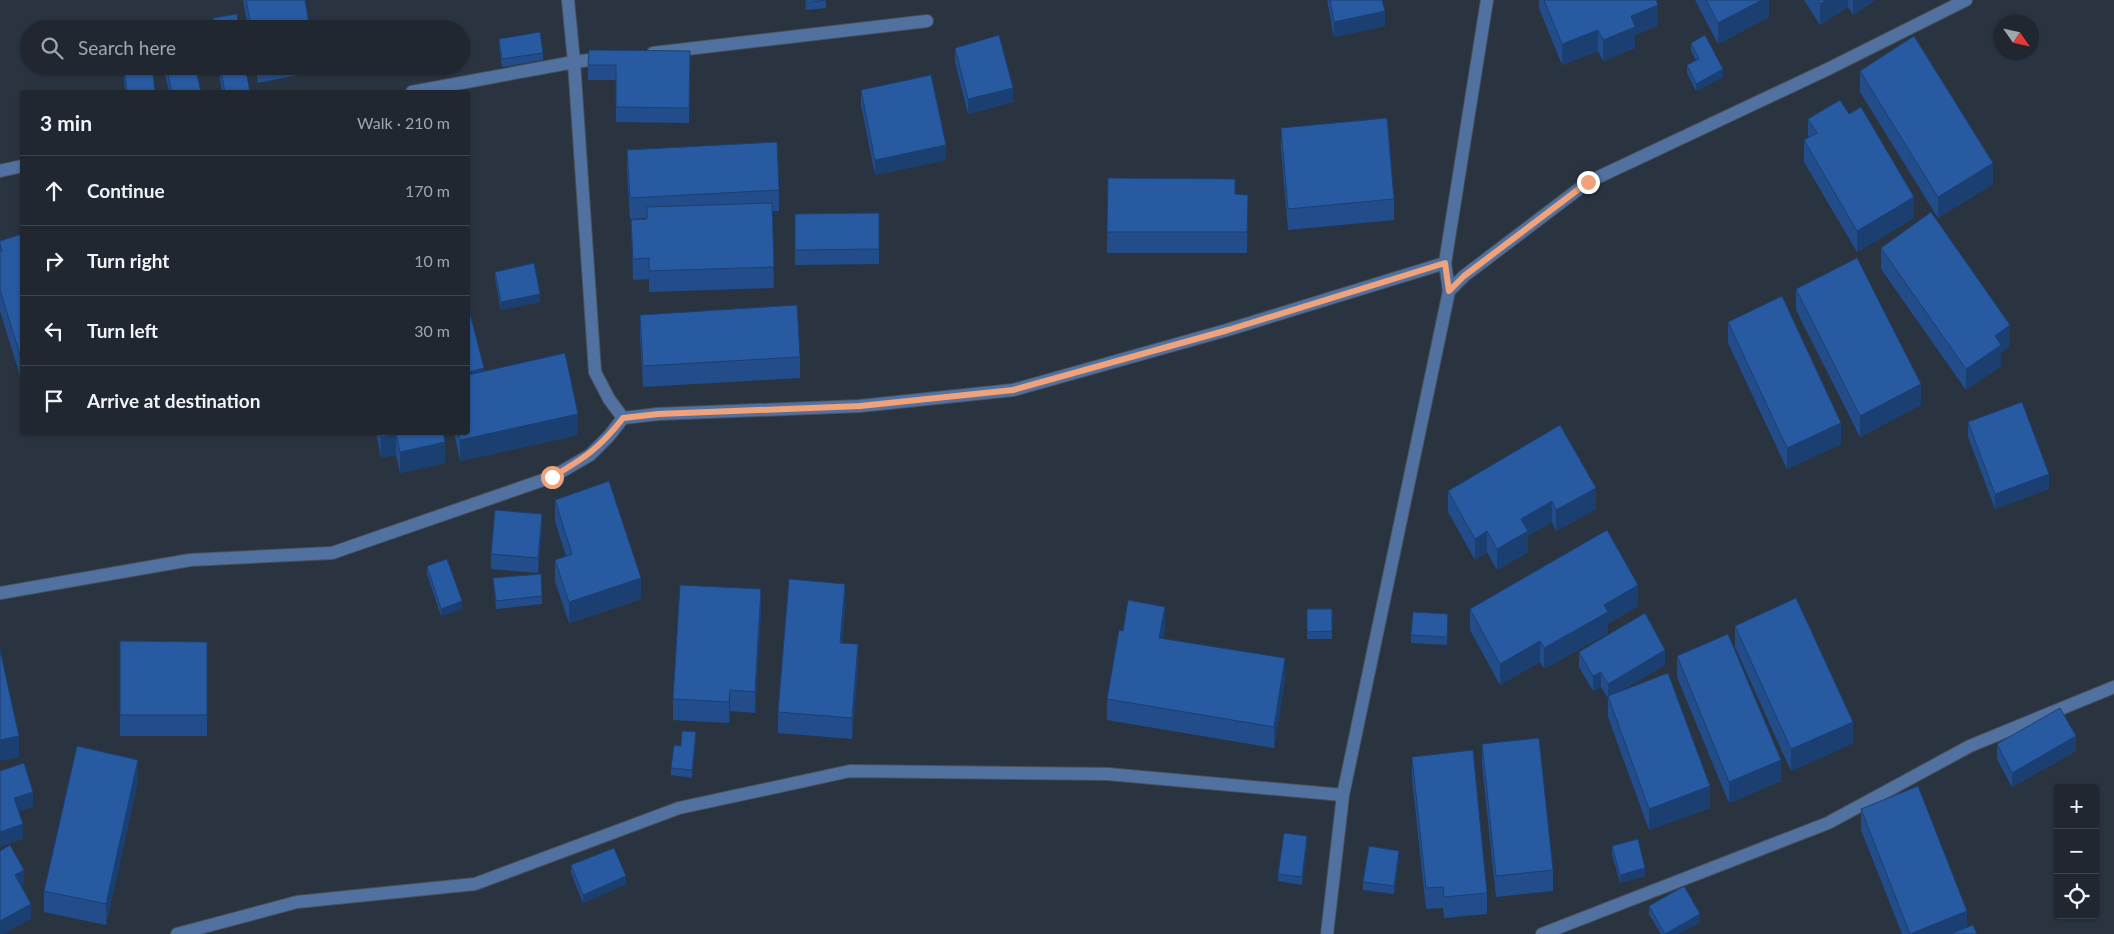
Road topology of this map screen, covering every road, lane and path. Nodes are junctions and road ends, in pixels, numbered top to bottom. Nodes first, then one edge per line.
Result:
1 (568, 0) edge
2 (1487, 0) edge
3 (1966, 0) edge
4 (927, 21) dead end
5 (643, 54) edge
6 (614, 57) edge
7 (574, 62) junction
8 (423, 90) edge
9 (20, 166) edge
10 (0, 171) edge
11 (1445, 263) junction
12 (1449, 291) junction
13 (623, 418) junction
14 (0, 593) edge
15 (2114, 687) edge
16 (1343, 795) junction
17 (178, 934) edge
18 (1326, 934) edge
19 (1542, 934) edge

1 - 7 street
2 - 11 street
3 - 12 street
4 - 5 street
6 - 7 street
7 - 8 street
7 - 13 street
9 - 10 street
11 - 12 street
11 - 13 street
12 - 16 street
13 - 14 street
15 - 19 street
16 - 17 street
16 - 18 street

